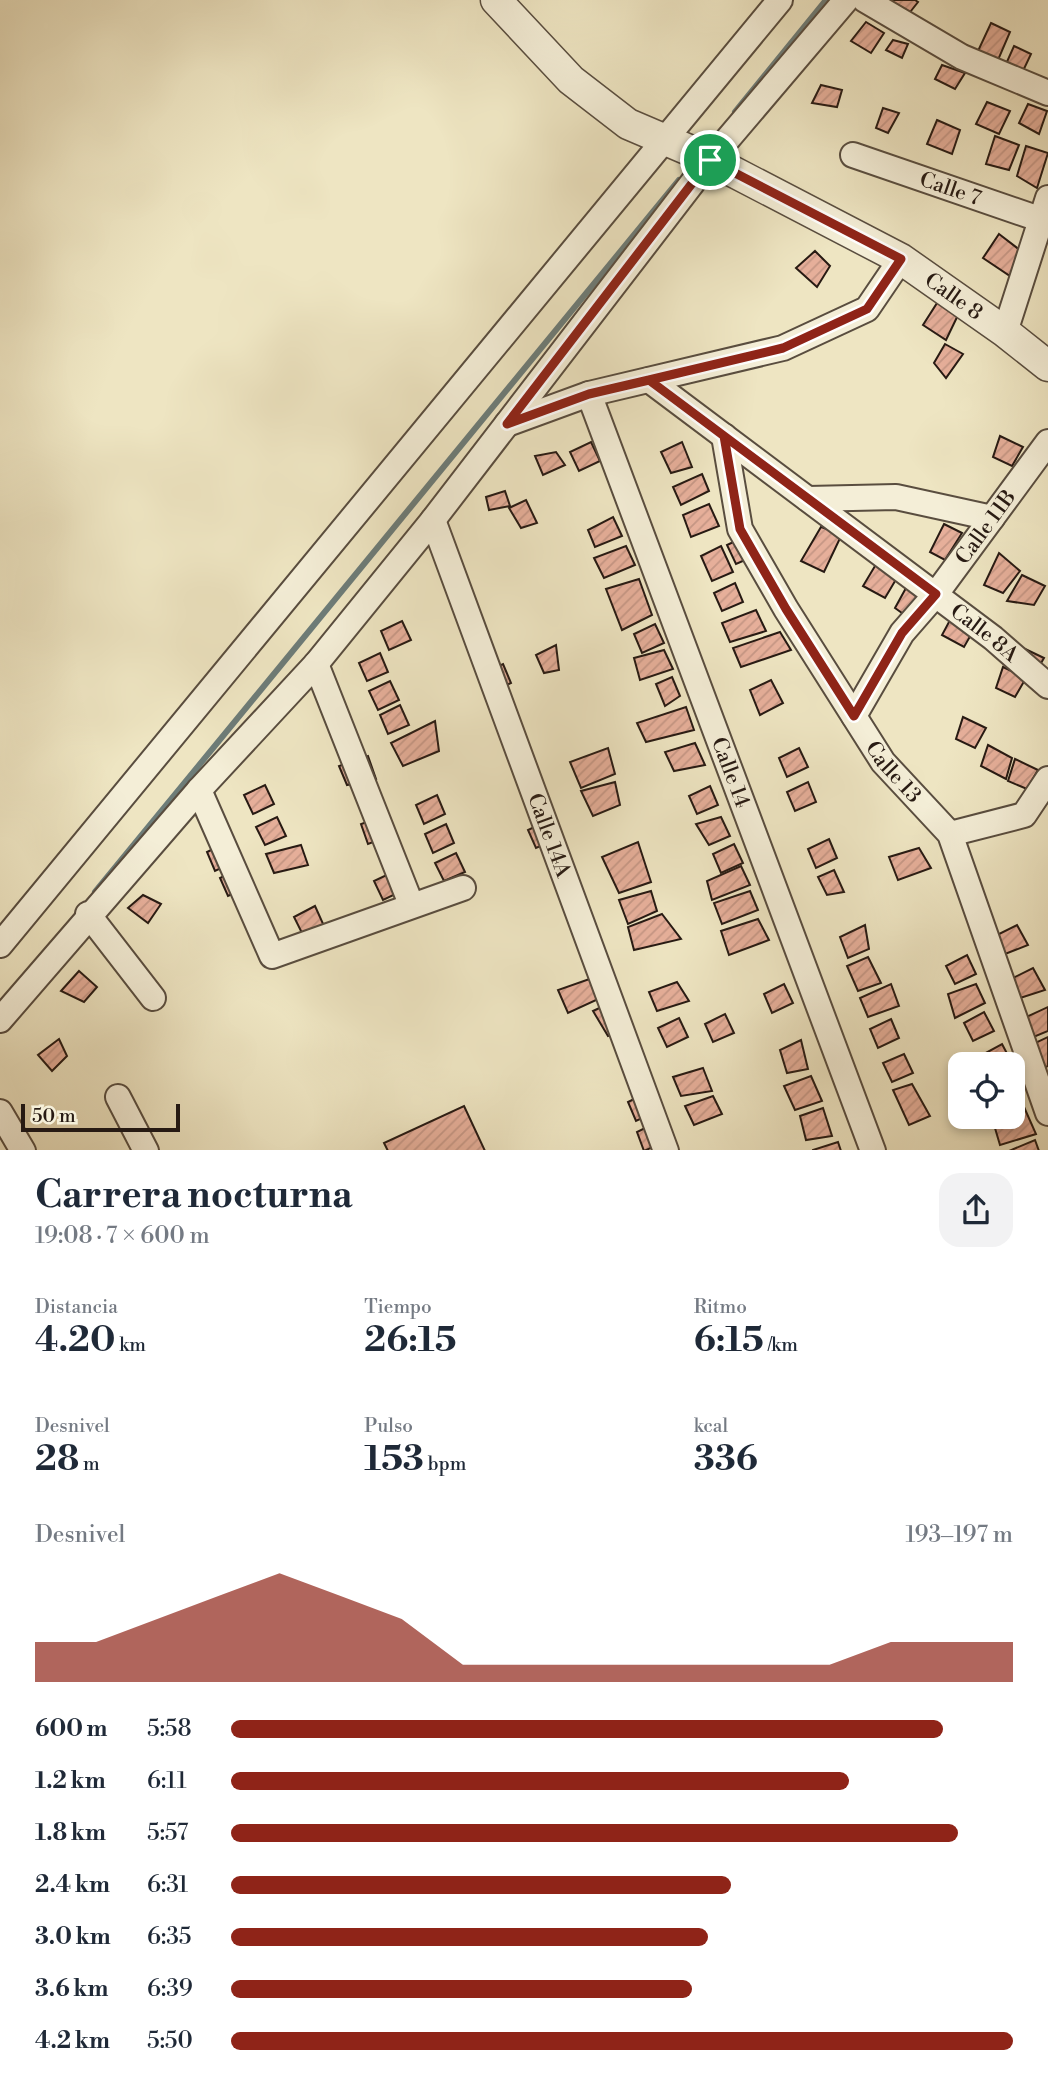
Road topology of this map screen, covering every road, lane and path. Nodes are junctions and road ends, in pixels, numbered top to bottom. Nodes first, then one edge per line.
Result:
1 (496, 0) edge
2 (780, 0) edge
3 (846, 0) edge
4 (865, 0) edge
5 (1048, 93) edge
6 (689, 151) junction
7 (853, 155) dead end
8 (1045, 213) edge
9 (901, 259) junction
10 (1005, 332) junction
11 (1048, 366) edge
12 (649, 380) junction
13 (589, 394) junction
14 (507, 424) junction
15 (724, 436) junction
16 (1048, 442) edge
17 (808, 499) junction
18 (992, 519) junction
19 (433, 520) junction
20 (936, 594) junction
21 (316, 664) junction
22 (1048, 685) edge
23 (854, 716) junction
24 (1048, 779) edge
25 (199, 790) junction
26 (950, 834) junction
27 (463, 888) dead end
28 (411, 905) junction
29 (88, 915) junction
30 (0, 945) edge
31 (153, 998) dead end
32 (0, 1020) edge
33 (118, 1097) dead end
34 (0, 1112) edge
35 (1048, 1113) edge
36 (23, 1150) edge
37 (146, 1150) edge
38 (666, 1150) edge
39 (873, 1150) edge

1 - 6 street, Calle 8
2 - 6 street
3 - 6 street
4 - 5 street
6 - 9 street, Calle 8
6 - 14 street
6 - 30 street
7 - 8 street, Calle 7
8 - 10 street
9 - 10 street, Calle 8
9 - 12 street
10 - 11 street, Calle 8
12 - 13 street
12 - 15 street, Calle 8A
13 - 14 street
13 - 39 street, Calle 14
14 - 19 street
15 - 17 street, Calle 8A
15 - 23 street, Calle 13
16 - 18 street, Calle 11B
17 - 18 street
17 - 20 street, Calle 8A
18 - 20 street, Calle 11B
19 - 21 street
19 - 38 street, Calle 14A
20 - 22 street, Calle 8A
20 - 23 street, Calle 11B
21 - 25 street
21 - 28 street
23 - 26 street, Calle 13
24 - 26 street
25 - 28 street
25 - 29 street
26 - 35 street, Calle 13
27 - 28 street
29 - 31 street
29 - 32 street
33 - 37 street
34 - 36 street

